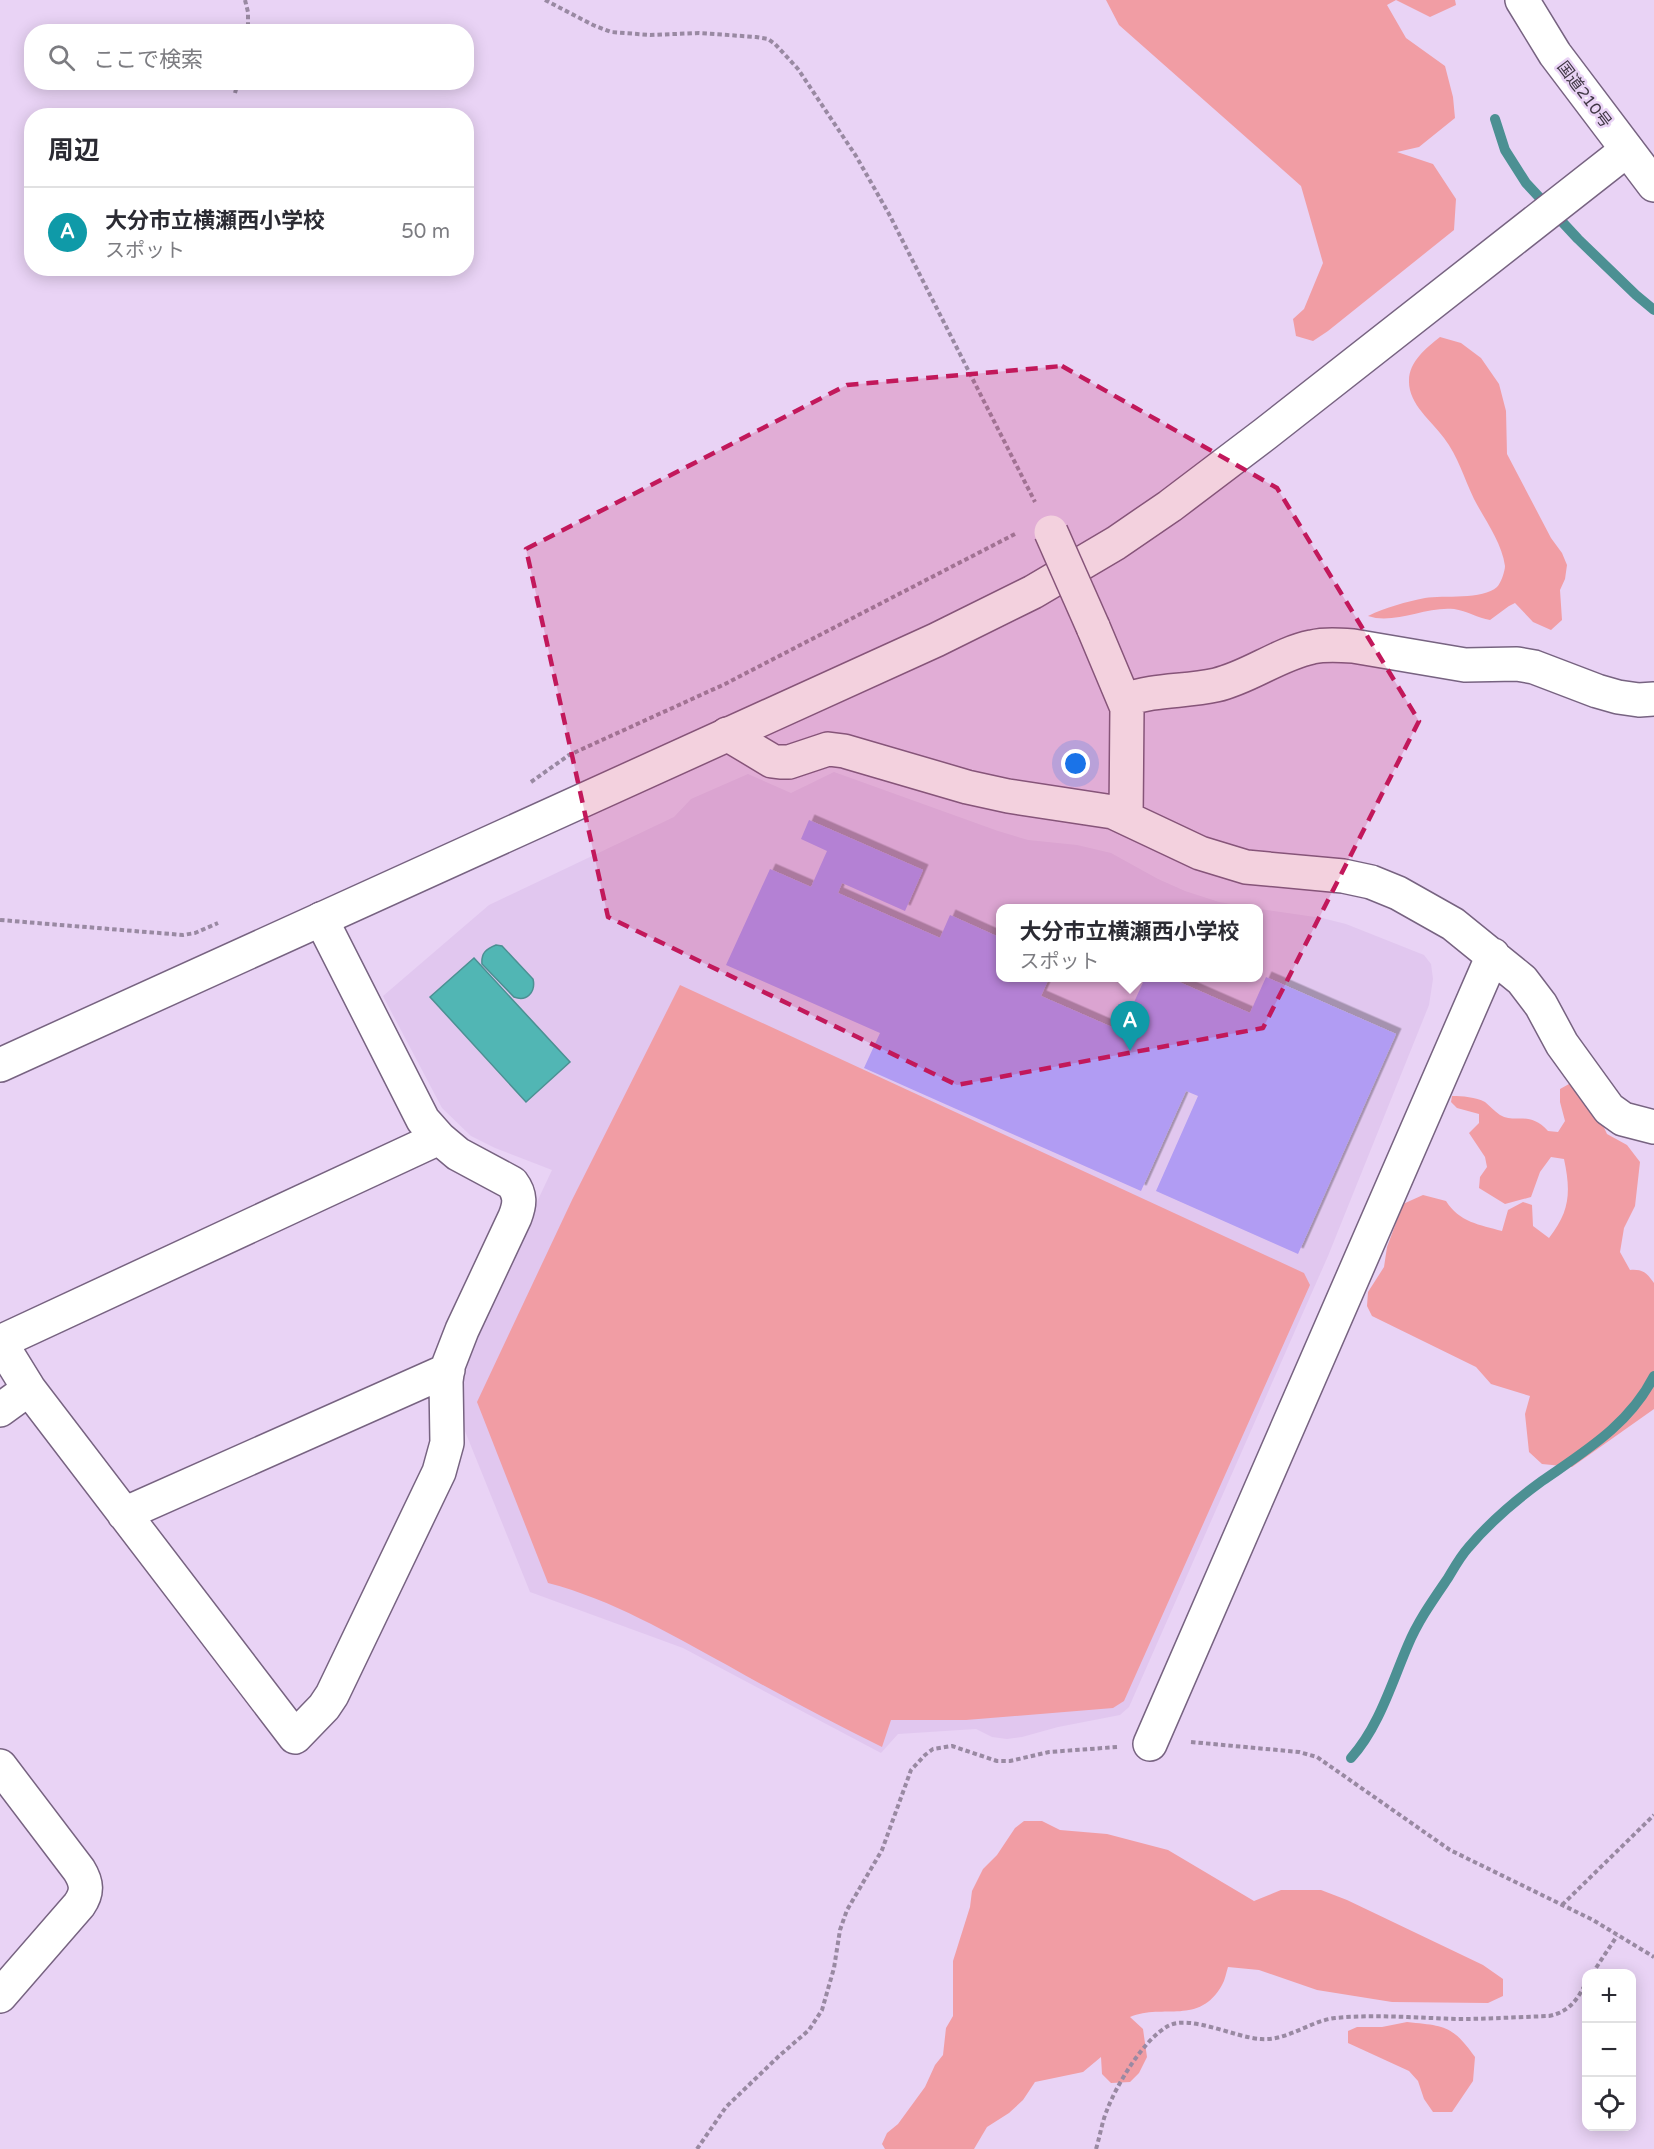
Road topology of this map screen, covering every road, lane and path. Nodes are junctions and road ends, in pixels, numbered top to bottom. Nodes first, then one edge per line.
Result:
1 (245, 0) edge
2 (545, 0) edge
3 (1522, 0) edge
4 (248, 24) edge
5 (236, 90) edge
6 (235, 93) dead end
7 (1627, 150) junction
8 (1654, 185) edge
9 (1048, 525) junction
10 (1654, 699) edge
11 (1125, 700) junction
12 (727, 734) junction
13 (523, 787) dead end
14 (1126, 818) junction
15 (321, 919) junction
16 (0, 920) edge
17 (226, 920) dead end
18 (1493, 954) junction
19 (0, 1065) edge
20 (1654, 1127) edge
21 (439, 1138) junction
22 (0, 1342) edge
23 (447, 1370) junction
24 (29, 1389) junction
25 (0, 1410) edge
26 (124, 1514) junction
27 (1150, 1744) junction
28 (0, 1766) edge
29 (1654, 1815) edge
30 (1562, 1905) junction
31 (1617, 1936) junction
32 (1654, 1957) edge
33 (1595, 1969) edge
34 (1582, 1990) edge
35 (0, 1996) edge
36 (697, 2149) edge
37 (1096, 2149) edge

1 - 4 path
2 - 9 path
3 - 7 main road, 国道210号
5 - 6 path
7 - 8 main road, 国道210号
7 - 12 main road
9 - 11 main road, bridge
9 - 13 path
10 - 11 main road
11 - 14 main road
12 - 14 main road
12 - 15 main road
14 - 18 main road
15 - 19 main road
15 - 21 main road
16 - 17 path
18 - 20 main road
18 - 27 main road
21 - 22 main road
21 - 23 main road
22 - 24 main road
23 - 26 main road
23 - 26 main road
24 - 25 main road
24 - 26 main road
27 - 30 path
27 - 36 path
28 - 35 main road
29 - 30 path
30 - 31 path
31 - 32 path
31 - 33 path
34 - 37 path

